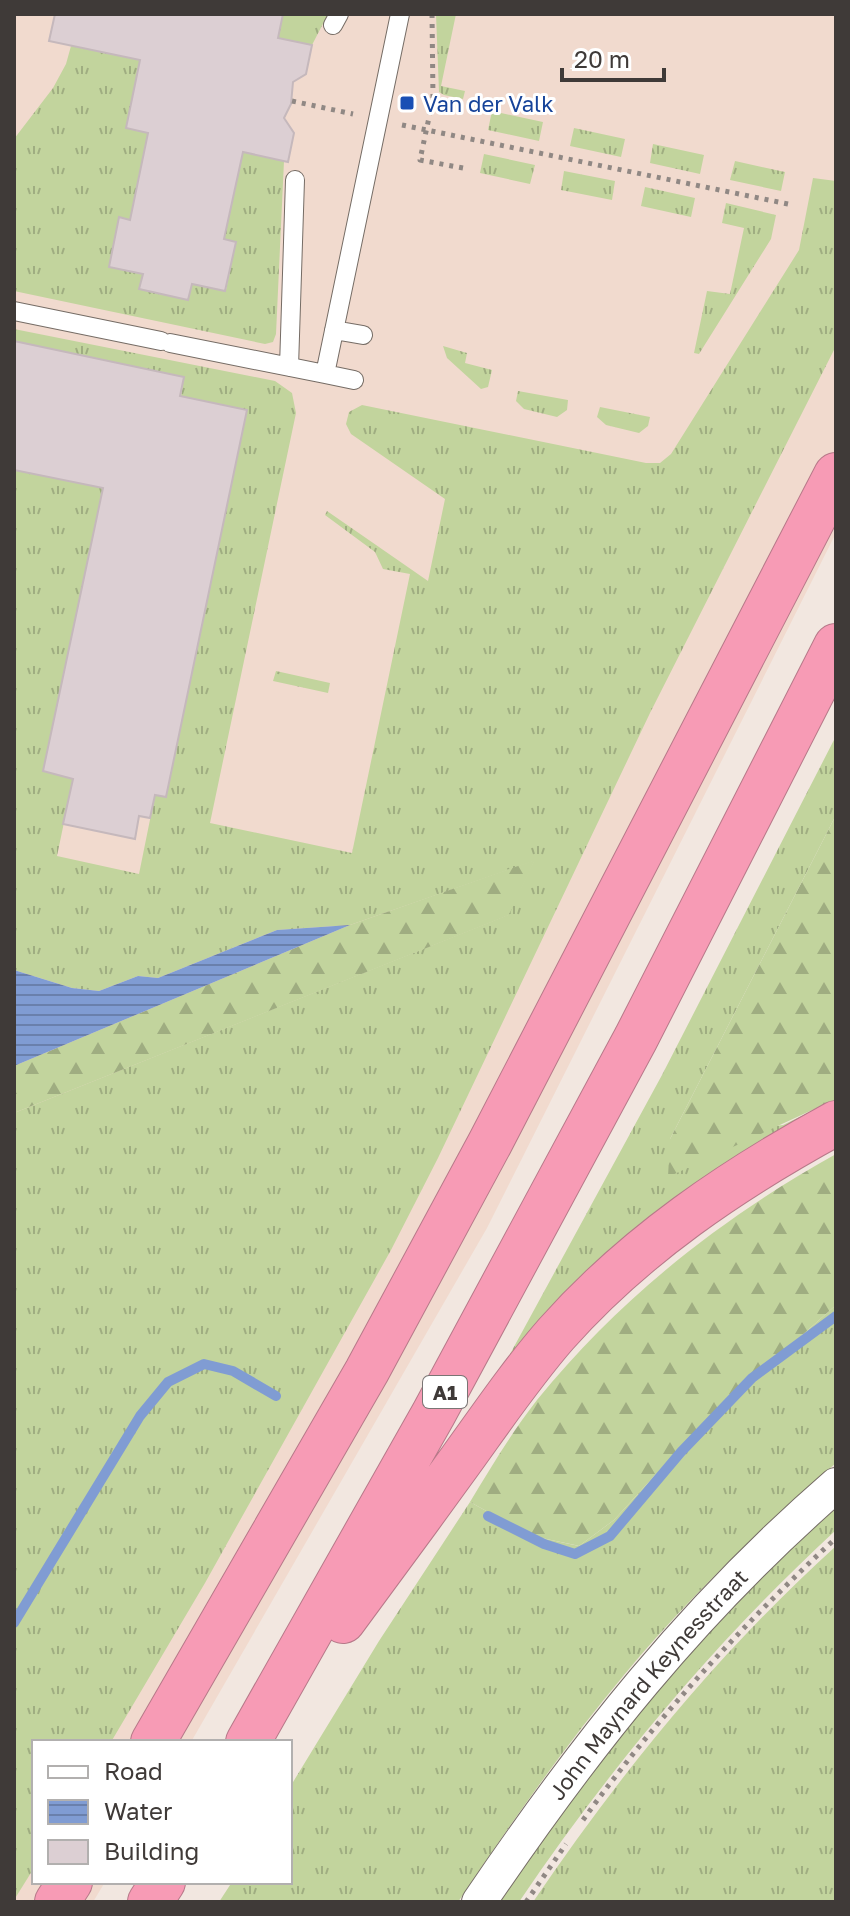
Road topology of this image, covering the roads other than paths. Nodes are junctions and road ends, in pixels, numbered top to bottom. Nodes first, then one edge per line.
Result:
1 (400, 14) edge
2 (295, 180) dead end
3 (14, 311) edge
4 (334, 330) junction
5 (363, 335) dead end
6 (289, 367) junction
7 (325, 374) junction
8 (354, 380) dead end
9 (836, 475) edge
10 (836, 646) edge
11 (836, 1123) edge
12 (836, 1485) edge
13 (154, 1740) edge
14 (249, 1740) edge
15 (257, 1740) edge
16 (69, 1884) edge
17 (162, 1884) edge
18 (57, 1902) edge
19 (150, 1902) edge
20 (479, 1902) edge

1 - 4 lane
2 - 6 lane
3 - 6 lane
4 - 5 lane
4 - 7 lane
6 - 7 lane
7 - 8 lane
9 - 13 highway
10 - 14 highway, A1
11 - 15 highway, A1
12 - 20 street, John Maynard Keynesstraat
16 - 18 highway
17 - 19 highway

